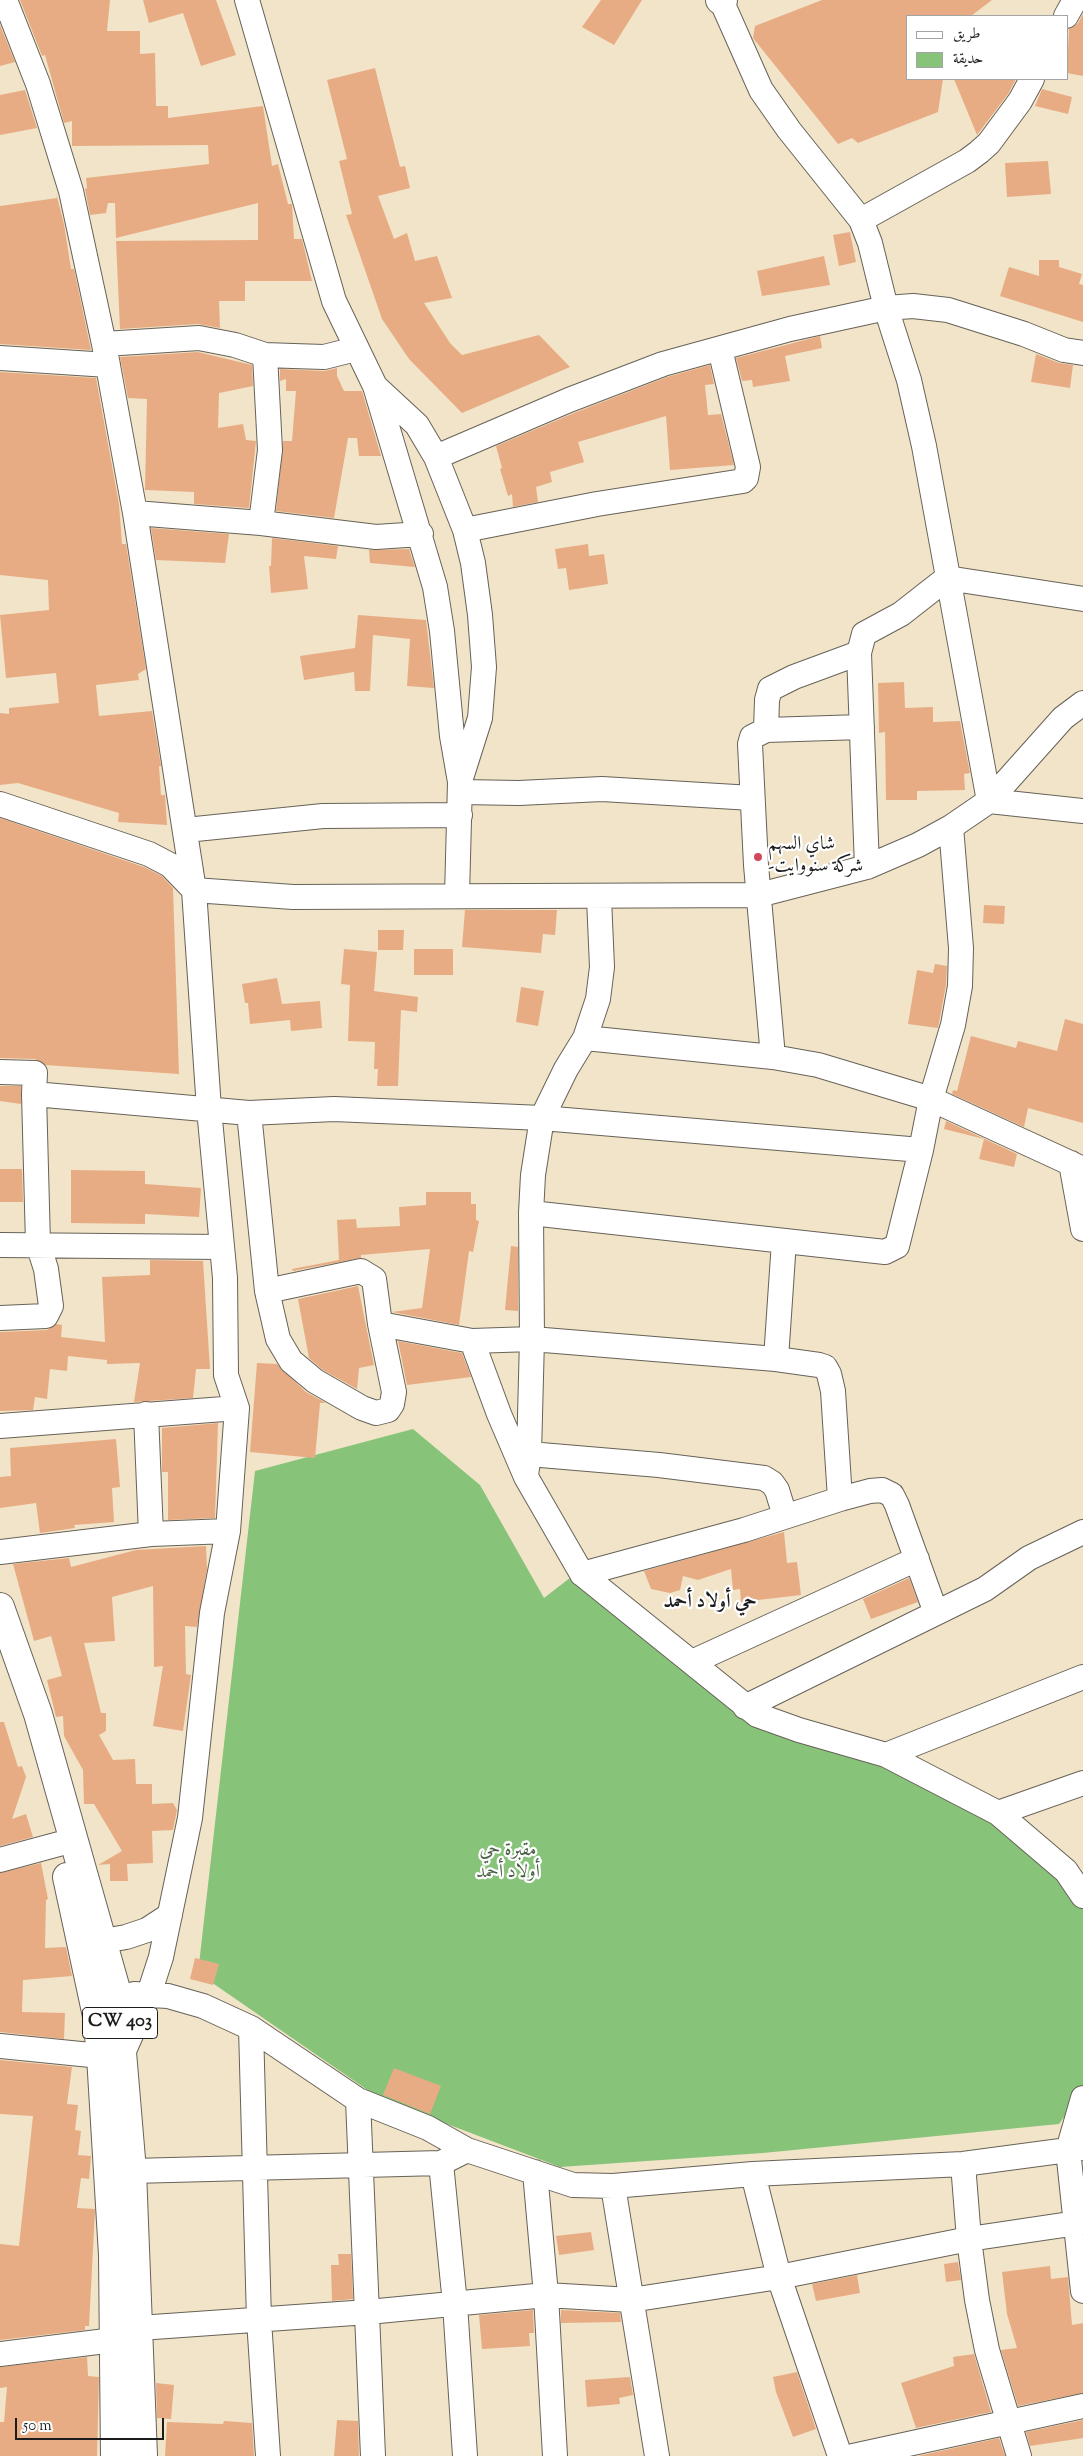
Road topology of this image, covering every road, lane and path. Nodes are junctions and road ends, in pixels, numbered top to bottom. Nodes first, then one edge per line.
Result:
1 (5, 0) edge
2 (247, 0) edge
3 (721, 0) edge
4 (1075, 0) edge
5 (1067, 15) edge
6 (1031, 80) edge
7 (861, 220) junction
8 (886, 308) junction
9 (720, 348) junction
10 (356, 349) junction
11 (1083, 353) edge
12 (106, 355) junction
13 (265, 355) junction
14 (0, 358) edge
15 (375, 386) junction
16 (436, 457) junction
17 (135, 513) junction
18 (262, 523) junction
19 (465, 530) junction
20 (421, 534) junction
21 (947, 578) junction
22 (1083, 599) edge
23 (859, 652) junction
24 (1083, 703) edge
25 (862, 727) junction
26 (766, 730) junction
27 (460, 796) junction
28 (752, 798) junction
29 (989, 801) junction
30 (0, 804) edge
31 (1083, 811) edge
32 (952, 827) junction
33 (186, 830) junction
34 (867, 867) junction
35 (194, 890) junction
36 (759, 895) junction
37 (457, 896) junction
38 (599, 898) junction
39 (585, 1038) junction
40 (773, 1057) junction
41 (0, 1072) edge
42 (34, 1094) junction
43 (931, 1099) junction
44 (209, 1110) junction
45 (249, 1113) junction
46 (542, 1118) junction
47 (921, 1150) junction
48 (1077, 1166) edge
49 (531, 1214) junction
50 (1083, 1229) edge
51 (784, 1241) junction
52 (38, 1244) junction
53 (0, 1245) edge
54 (221, 1247) junction
55 (267, 1291) junction
56 (0, 1318) edge
57 (380, 1324) junction
58 (532, 1339) junction
59 (472, 1341) junction
60 (776, 1359) junction
61 (237, 1408) junction
62 (146, 1414) junction
63 (0, 1426) edge
64 (528, 1466) junction
65 (840, 1499) junction
66 (785, 1516) junction
67 (228, 1531) junction
68 (1083, 1532) edge
69 (151, 1534) junction
70 (0, 1552) edge
71 (917, 1559) junction
72 (582, 1574) junction
73 (0, 1607) edge
74 (936, 1613) junction
75 (0, 1656) edge
76 (692, 1662) junction
77 (1083, 1677) edge
78 (745, 1707) junction
79 (886, 1754) junction
80 (1083, 1783) edge
81 (998, 1813) junction
82 (59, 1844) junction
83 (0, 1860) edge
84 (1083, 1896) edge
85 (170, 1915) junction
86 (93, 1944) junction
87 (105, 1994) junction
88 (149, 1994) junction
89 (251, 2028) junction
90 (0, 2046) edge
91 (112, 2054) junction
92 (1083, 2098) edge
93 (358, 2100) junction
94 (1076, 2149) edge
95 (466, 2150) junction
96 (441, 2163) junction
97 (963, 2164) junction
98 (360, 2166) junction
99 (255, 2169) junction
100 (132, 2171) junction
101 (535, 2172) junction
102 (753, 2174) junction
103 (613, 2186) junction
104 (1079, 2223) edge
105 (969, 2239) junction
106 (779, 2277) junction
107 (1083, 2291) edge
108 (546, 2295) junction
109 (631, 2300) junction
110 (455, 2304) junction
111 (368, 2312) junction
112 (259, 2320) junction
113 (139, 2328) junction
114 (114, 2340) junction
115 (0, 2354) edge
116 (1083, 2406) edge
117 (1009, 2421) junction
118 (115, 2456) edge
119 (143, 2456) edge
120 (268, 2456) edge
121 (373, 2456) edge
122 (464, 2456) edge
123 (555, 2456) edge
124 (657, 2456) edge
125 (840, 2456) edge
126 (853, 2456) edge
127 (1019, 2456) edge

1 - 12 street
2 - 10 street
3 - 7 street
4 - 5 street
6 - 7 street
7 - 8 street
8 - 9 street
8 - 11 street
8 - 21 street
9 - 16 street
9 - 19 street
10 - 13 street
10 - 15 street
12 - 13 street
12 - 14 street
12 - 17 street
13 - 18 street
15 - 16 street
15 - 20 street
16 - 19 street
17 - 18 street
17 - 33 street
18 - 20 street
19 - 27 street
20 - 27 street
21 - 22 street
21 - 23 street
21 - 29 street
23 - 25 street
23 - 26 street
24 - 29 street
25 - 26 street
25 - 34 street
26 - 28 street
27 - 28 street
27 - 33 street
27 - 37 street
28 - 36 street
29 - 31 street
29 - 32 street
30 - 35 street
32 - 34 street
32 - 43 street
33 - 35 street
34 - 36 street
35 - 37 street
35 - 44 street
36 - 38 street
36 - 40 street
37 - 38 street
38 - 39 street
39 - 40 street
39 - 46 street
40 - 43 street
41 - 42 street
42 - 44 street
42 - 52 street
43 - 47 street
43 - 48 street
44 - 45 street
44 - 54 street
45 - 46 street
45 - 55 street
46 - 47 street
46 - 49 street
47 - 51 street
48 - 50 street
49 - 51 street
49 - 58 street
51 - 60 street
52 - 53 street
52 - 54 street
52 - 56 street
54 - 61 street
55 - 57 street
55 - 57 street
57 - 59 street
58 - 59 street
58 - 60 street
58 - 64 street
59 - 64 street
60 - 65 street
61 - 62 street
61 - 67 street
62 - 63 street
62 - 69 street
64 - 66 street
64 - 72 street
65 - 66 street
65 - 71 street
66 - 72 street
67 - 69 street
67 - 85 street
68 - 74 street
69 - 70 street
71 - 74 street
71 - 76 street
72 - 76 street
73 - 86 main road, CW 403
74 - 78 street
75 - 82 main road, CW 403
76 - 78 street
77 - 79 street
78 - 79 street
79 - 81 street
80 - 81 street
81 - 84 street
82 - 83 street
82 - 86 main road, CW 403
85 - 86 street
85 - 88 street
86 - 87 main road, CW 403
87 - 88 street
87 - 91 main road, CW 403
88 - 89 street
88 - 91 street
89 - 93 street
89 - 99 street
90 - 91 street
91 - 100 main road, CW 403
91 - 114 main road, CW 403
92 - 94 street
93 - 95 street
93 - 98 street
94 - 97 street
94 - 104 street
95 - 96 street
95 - 101 street
96 - 98 street
96 - 110 street
97 - 102 street
97 - 105 street
98 - 99 street
98 - 111 street
99 - 100 street
99 - 112 street
100 - 113 main road, CW 403
101 - 103 street
101 - 108 street
102 - 103 street
102 - 106 street
103 - 109 street
104 - 105 street
104 - 107 street
105 - 106 street
105 - 117 street
106 - 109 street
106 - 125 street
108 - 109 street
108 - 110 street
108 - 123 street
109 - 124 street
110 - 111 street
110 - 122 street
111 - 112 street
111 - 121 street
112 - 113 street
112 - 120 street
113 - 119 main road, CW 403
114 - 115 street
114 - 118 main road, CW 403
116 - 117 street
117 - 126 street
117 - 127 street

